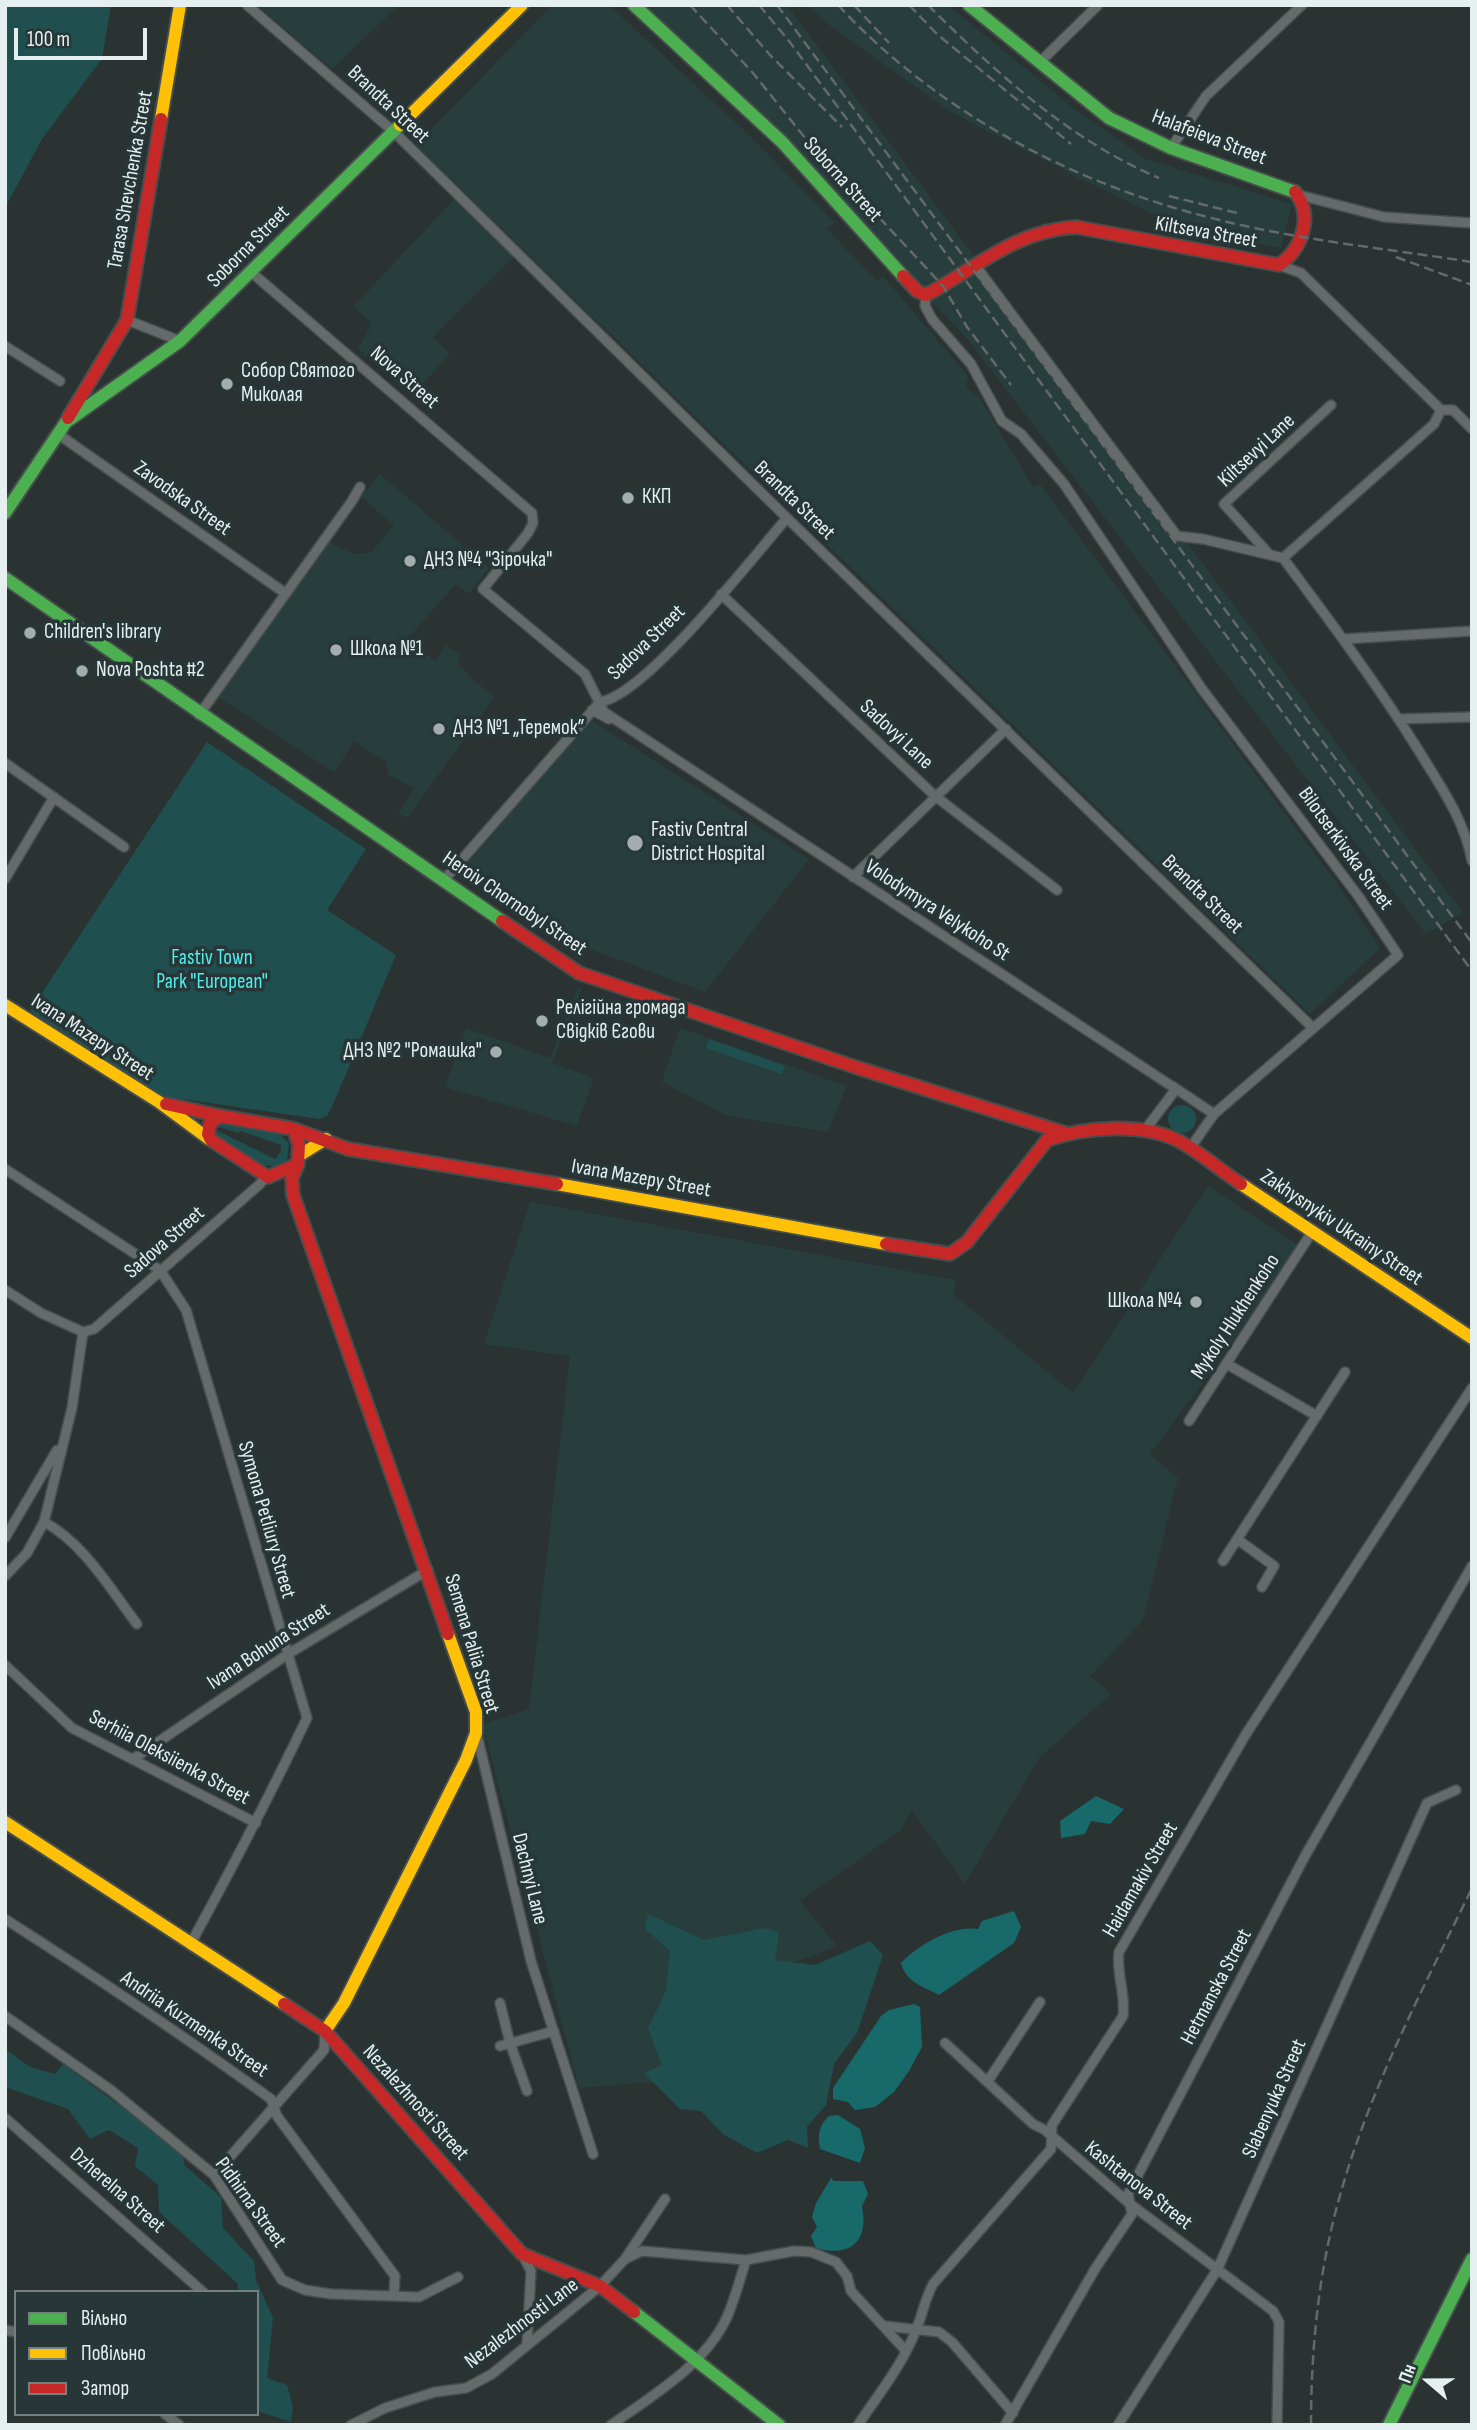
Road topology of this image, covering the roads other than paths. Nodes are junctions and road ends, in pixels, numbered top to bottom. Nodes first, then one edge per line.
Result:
1 (180, 5) edge
2 (247, 5) edge
3 (522, 5) edge
4 (634, 5) edge
5 (969, 5) edge
6 (1098, 5) edge
7 (1302, 5) edge
8 (1039, 63) junction
9 (394, 132) junction
10 (1171, 148) junction
11 (1300, 195) junction
12 (1472, 223) edge
13 (975, 265) junction
14 (1279, 265) junction
15 (251, 272) junction
16 (926, 295) junction
17 (127, 320) junction
18 (180, 341) junction
19 (5, 346) edge
20 (60, 381) dead end
21 (1331, 405) dead end
22 (1441, 410) junction
23 (66, 422) junction
24 (1472, 429) edge
25 (58, 434) junction
26 (360, 486) dead end
27 (5, 513) edge
28 (531, 513) joint
29 (787, 519) junction
30 (1269, 554) junction
31 (1283, 558) junction
32 (5, 578) edge
33 (285, 593) junction
34 (721, 594) junction
35 (1472, 631) edge
36 (1345, 639) junction
37 (600, 702) junction
38 (592, 710) junction
39 (199, 715) junction
40 (1472, 717) edge
41 (1399, 719) junction
42 (1006, 729) junction
43 (641, 737) junction
44 (5, 763) edge
45 (935, 796) junction
46 (54, 797) junction
47 (124, 847) dead end
48 (1472, 861) edge
49 (853, 877) junction
50 (5, 879) edge
51 (444, 880) junction
52 (1057, 890) dead end
53 (5, 1005) edge
54 (1313, 1028) junction
55 (1176, 1089) junction
56 (159, 1102) junction
57 (1214, 1114) junction
58 (220, 1116) junction
59 (294, 1129) junction
60 (1145, 1130) junction
61 (1065, 1133) junction
62 (209, 1139) junction
63 (326, 1139) junction
64 (1191, 1147) junction
65 (299, 1160) junction
66 (5, 1168) edge
67 (267, 1176) junction
68 (293, 1195) junction
69 (1312, 1232) junction
70 (160, 1270) junction
71 (5, 1290) edge
72 (83, 1332) junction
73 (1472, 1338) edge
74 (1227, 1364) junction
75 (1345, 1372) dead end
76 (1472, 1388) edge
77 (1317, 1416) junction
78 (1189, 1421) dead end
79 (62, 1442) junction
80 (44, 1522) junction
81 (5, 1538) edge
82 (1237, 1539) junction
83 (1223, 1561) dead end
84 (1472, 1566) edge
85 (428, 1570) junction
86 (5, 1576) edge
87 (1262, 1587) dead end
88 (137, 1624) dead end
89 (288, 1654) junction
90 (5, 1665) edge
91 (476, 1733) junction
92 (133, 1759) junction
93 (1456, 1790) dead end
94 (256, 1823) junction
95 (6, 1824) edge
96 (5, 1919) edge
97 (190, 1945) junction
98 (1040, 2002) dead end
99 (500, 2003) dead end
100 (5, 2016) edge
101 (325, 2031) junction
102 (554, 2031) junction
103 (944, 2043) dead end
104 (505, 2045) junction
105 (988, 2081) junction
106 (527, 2091) dead end
107 (274, 2105) junction
108 (5, 2118) edge
109 (1051, 2136) junction
110 (593, 2154) dead end
111 (214, 2175) junction
112 (665, 2199) dead end
113 (1129, 2203) junction
114 (522, 2254) junction
115 (625, 2259) junction
116 (1472, 2259) edge
117 (746, 2260) junction
118 (1217, 2270) junction
119 (458, 2277) dead end
120 (600, 2286) junction
121 (202, 2290) edge
122 (394, 2295) junction
123 (885, 2326) junction
124 (917, 2328) junction
125 (527, 2343) junction
126 (906, 2351) junction
127 (696, 2358) junction
128 (1013, 2413) junction
129 (351, 2425) edge
130 (611, 2425) edge
131 (779, 2425) edge
132 (858, 2425) edge
133 (1005, 2425) edge
134 (1118, 2425) edge
135 (1277, 2425) edge
136 (1389, 2425) edge

1 - 17 main road, Tarasa Shevchenka Street
2 - 9 street, Brandta Street
3 - 9 main road, Soborna Street
4 - 16 main road, Soborna Street
5 - 8 main road, Halafeieva Street
6 - 8 street
7 - 10 street
8 - 10 main road, Halafeieva Street
9 - 15 main road, Soborna Street
9 - 29 street, Brandta Street
10 - 11 main road, Halafeieva Street
11 - 12 street, Halafeieva Street
11 - 14 main road
13 - 14 main road, Kiltseva Street
13 - 16 main road, Kiltseva Street
13 - 30 street
14 - 22 street, Kiltseva Street
15 - 18 main road, Soborna Street
15 - 28 street, Nova Street
16 - 54 street, Bilotserkivska Street
17 - 18 street
17 - 23 main road
18 - 23 main road, Soborna Street
19 - 20 street
21 - 30 street, Kiltsevyi Lane
22 - 24 street, Kiltseva Street
22 - 31 street
23 - 25 main road, Soborna Street
25 - 27 main road, Soborna Street
25 - 33 street, Zavodska Street
26 - 33 street
28 - 37 street, Volodymyra Velykoho St
29 - 34 street, Sadova Street
29 - 42 street, Brandta Street
30 - 31 street
31 - 36 street
32 - 39 main road, Heroiv Chornobyl Street
33 - 39 street
34 - 37 street, Sadova Street
34 - 45 street, Sadovyi Lane
35 - 36 street
36 - 41 street
37 - 38 street, Sadova Street
37 - 43 street, Volodymyra Velykoho St
38 - 43 street, Volodymyra Velykoho St
38 - 51 street, Sadova Street
39 - 51 main road, Heroiv Chornobyl Street
40 - 41 street
41 - 48 street
42 - 45 street
42 - 54 street, Brandta Street
43 - 49 street, Volodymyra Velykoho St
44 - 46 street
45 - 49 street
45 - 52 street, Sadovyi Lane
46 - 47 street
46 - 50 street
49 - 55 street, Volodymyra Velykoho St
51 - 61 main road, Heroiv Chornobyl Street
53 - 56 main road, Ivana Mazepy Street
54 - 57 street, Bilotserkivska Street
55 - 57 street, Volodymyra Velykoho St
55 - 60 street
56 - 58 main road, Ivana Mazepy Street
56 - 62 main road, Ivana Mazepy Street
57 - 64 street, Bilotserkivska Street
58 - 59 main road, Ivana Mazepy Street
58 - 62 main road
59 - 63 main road, Ivana Mazepy Street
59 - 65 main road
60 - 61 main road
60 - 64 main road
61 - 63 main road, Ivana Mazepy Street
62 - 67 main road, Ivana Mazepy Street
63 - 65 main road
64 - 69 main road, Zakhysnykiv Ukrainy Street
65 - 67 main road
65 - 68 main road, Semena Paliia Street
66 - 70 street, Symona Petliury Street
67 - 68 main road
67 - 70 street, Sadova Street
68 - 85 main road, Semena Paliia Street
69 - 73 main road, Zakhysnykiv Ukrainy Street
69 - 74 street, Mykoly Hlukhenkoho
70 - 72 street, Sadova Street
70 - 89 street, Symona Petliury Street
71 - 72 street
72 - 79 street
74 - 77 street
74 - 78 street, Mykoly Hlukhenkoho
75 - 77 street
76 - 109 street, Haidamakiv Street
77 - 82 street
79 - 80 street
79 - 81 street
80 - 86 street
80 - 88 street
82 - 83 street
82 - 87 street
84 - 113 street, Hetmanska Street
85 - 89 street, Ivana Bohuna Street
85 - 91 main road, Semena Paliia Street
89 - 92 street, Ivana Bohuna Street
89 - 94 street, Symona Petliury Street
90 - 92 street, Serhiia Oleksiienka Street
91 - 101 main road, Semena Paliia Street
91 - 102 street, Dachnyi Lane
92 - 94 street, Serhiia Oleksiienka Street
93 - 118 street, Slabenyuka Street
94 - 97 street, Symona Petliury Street
95 - 97 main road, Nezalezhnosti Street
96 - 107 street, Andriia Kuzmenka Street
97 - 101 main road, Nezalezhnosti Street
98 - 105 street
99 - 104 street
100 - 111 street, Pidhirna Street
101 - 107 street, Semena Paliia Street
101 - 114 main road, Nezalezhnosti Street
102 - 104 street
102 - 110 street, Dachnyi Lane
103 - 105 street, Kashtanova Street
104 - 106 street
105 - 109 street, Kashtanova Street
107 - 111 street, Semena Paliia Street
107 - 122 street, Andriia Kuzmenka Street
108 - 121 street, Dzherelna Street
109 - 113 street, Kashtanova Street
109 - 124 street, Haidamakiv Street
111 - 122 street, Pidhirna Street
112 - 115 street, Nezalezhnosti Lane
113 - 118 street, Kashtanova Street
113 - 128 street, Hetmanska Street
114 - 120 main road, Nezalezhnosti Street
114 - 125 street
115 - 117 street
115 - 120 street, Nezalezhnosti Lane
116 - 136 main road
117 - 123 street
117 - 127 street
118 - 134 street, Slabenyuka Street
118 - 135 street, Kashtanova Street
119 - 122 street, Pidhirna Street
120 - 125 street, Nezalezhnosti Lane
120 - 127 main road, Nezalezhnosti Street
123 - 124 street
123 - 126 street
124 - 126 street, Haidamakiv Street
124 - 128 street
125 - 129 street, Nezalezhnosti Lane
126 - 132 street, Haidamakiv Street
127 - 130 street
127 - 131 main road, Nezalezhnosti Street
128 - 133 street, Hetmanska Street

